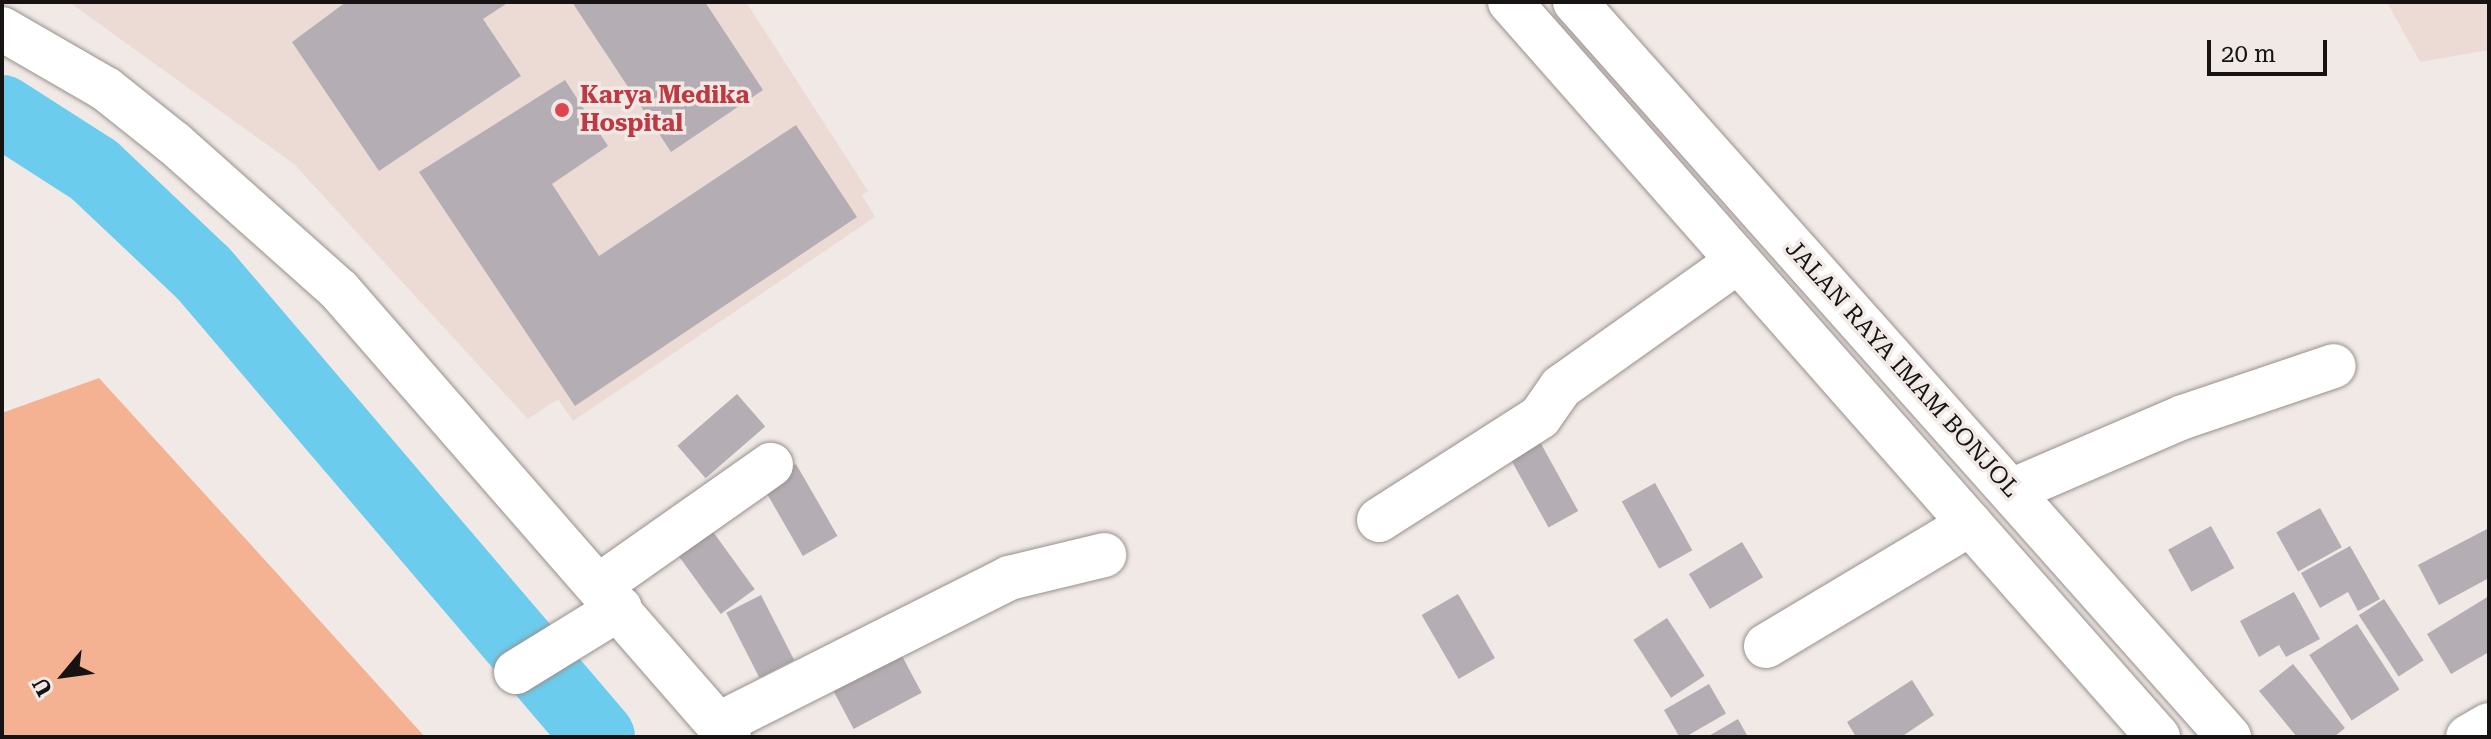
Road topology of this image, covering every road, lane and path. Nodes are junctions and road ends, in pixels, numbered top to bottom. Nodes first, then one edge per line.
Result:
1 (1510, 2) edge
2 (1575, 2) edge
3 (2, 29) edge
4 (1737, 262) junction
5 (2334, 366) dead end
6 (771, 465) dead end
7 (2011, 491) junction
8 (1379, 520) dead end
9 (1970, 524) junction
10 (1104, 555) dead end
11 (610, 596) junction
12 (1766, 646) dead end
13 (519, 670) dead end
14 (2489, 725) edge
15 (724, 731) edge
16 (2158, 737) edge
17 (2229, 737) edge
18 (2468, 737) edge

1 - 4 main road
2 - 7 main road, JALAN RAYA IMAM BONJOL
3 - 11 main road
4 - 8 main road
4 - 9 main road
5 - 7 main road
6 - 11 main road
7 - 17 main road, JALAN RAYA IMAM BONJOL
9 - 12 main road
9 - 16 main road
10 - 15 main road
11 - 13 main road
11 - 15 main road
14 - 18 main road

